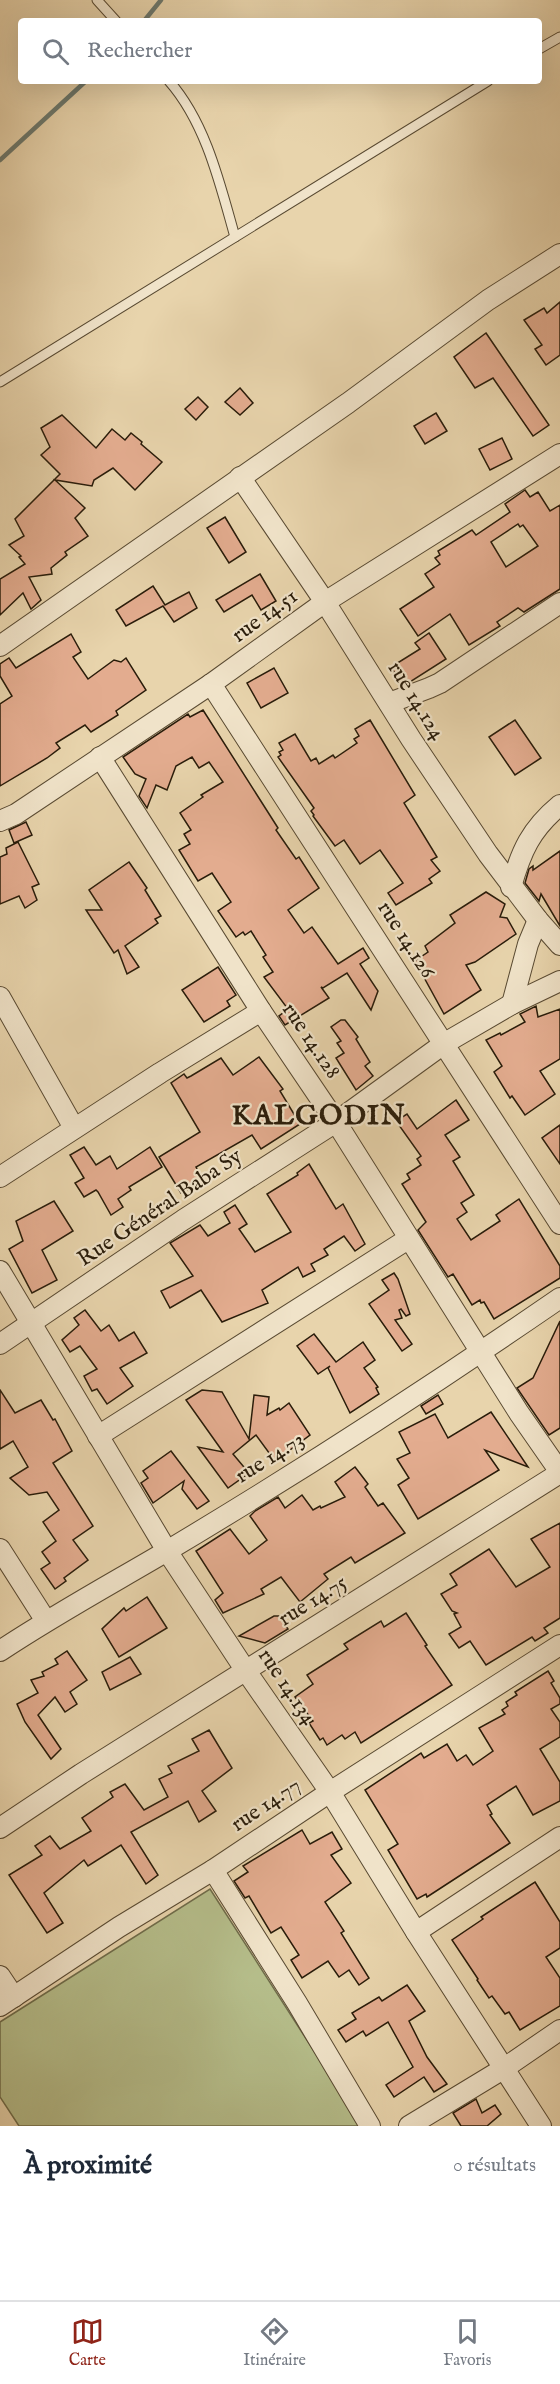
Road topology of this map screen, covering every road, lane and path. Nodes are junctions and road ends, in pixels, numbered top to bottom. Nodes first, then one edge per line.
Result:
1 (98, 0) edge
2 (113, 18) edge
3 (560, 37) edge
4 (542, 47) edge
5 (172, 84) edge
6 (483, 84) edge
7 (235, 237) junction
8 (560, 254) edge
9 (0, 382) edge
10 (559, 455) edge
11 (240, 477) junction
12 (325, 602) junction
13 (560, 603) edge
14 (0, 646) edge
15 (211, 684) junction
16 (389, 703) junction
17 (100, 757) junction
18 (560, 805) edge
19 (0, 821) edge
20 (511, 887) junction
21 (538, 920) junction
22 (560, 945) edge
23 (560, 981) edge
24 (0, 997) edge
25 (512, 1004) junction
26 (261, 1011) junction
27 (445, 1043) junction
28 (336, 1122) junction
29 (74, 1128) junction
30 (0, 1177) edge
31 (560, 1224) edge
32 (408, 1239) junction
33 (0, 1271) edge
34 (560, 1298) edge
35 (30, 1324) junction
36 (0, 1344) edge
37 (481, 1352) junction
38 (99, 1436) junction
39 (560, 1473) edge
40 (0, 1549) edge
41 (167, 1551) junction
42 (46, 1621) junction
43 (560, 1646) edge
44 (0, 1651) edge
45 (246, 1671) junction
46 (330, 1792) junction
47 (0, 1828) edge
48 (560, 1837) edge
49 (213, 1870) junction
50 (416, 1932) junction
51 (0, 1976) edge
52 (7, 2002) edge
53 (560, 2030) edge
54 (503, 2069) junction
55 (370, 2126) edge
56 (409, 2126) edge
57 (541, 2126) edge

1 - 2 lane
3 - 4 lane
5 - 7 lane
6 - 7 lane
7 - 9 lane
8 - 11 street
10 - 12 street, rue 14.51
11 - 12 street, rue 14.124
11 - 14 street
12 - 15 street, rue 14.51
12 - 16 street, rue 14.124
13 - 16 street
15 - 17 street, rue 14.51
15 - 27 street, rue 14.126
16 - 20 street, rue 14.124
17 - 19 street, rue 14.51
17 - 26 street, rue 14.128
18 - 20 street
20 - 21 street, rue 14.124
21 - 22 street, rue 14.124
21 - 25 street
23 - 25 street, Rue Général Baba Sy
24 - 29 street
25 - 27 street, Rue Général Baba Sy
26 - 28 street, rue 14.128
26 - 29 street
27 - 28 street, Rue Général Baba Sy
27 - 31 street, rue 14.126
28 - 32 street, rue 14.128
28 - 35 street, Rue Général Baba Sy
29 - 30 street
32 - 37 street, rue 14.128
32 - 38 street
33 - 35 street, rue 14.134
34 - 37 street, rue 14.73
35 - 36 street, Rue Général Baba Sy
35 - 38 street, rue 14.134
37 - 39 street, rue 14.128
37 - 41 street, rue 14.73
38 - 41 street, rue 14.134
39 - 45 street, rue 14.75
40 - 42 street
41 - 42 street, rue 14.73
41 - 45 street, rue 14.134
42 - 44 street, rue 14.73
43 - 46 street, rue 14.77
45 - 46 street, rue 14.134
45 - 47 street, rue 14.75
46 - 49 street, rue 14.77
46 - 50 street, rue 14.134
48 - 50 street
49 - 52 street, rue 14.77
49 - 55 street
50 - 54 street, rue 14.134
51 - 52 street
53 - 54 street
54 - 56 street
54 - 57 street, rue 14.134

